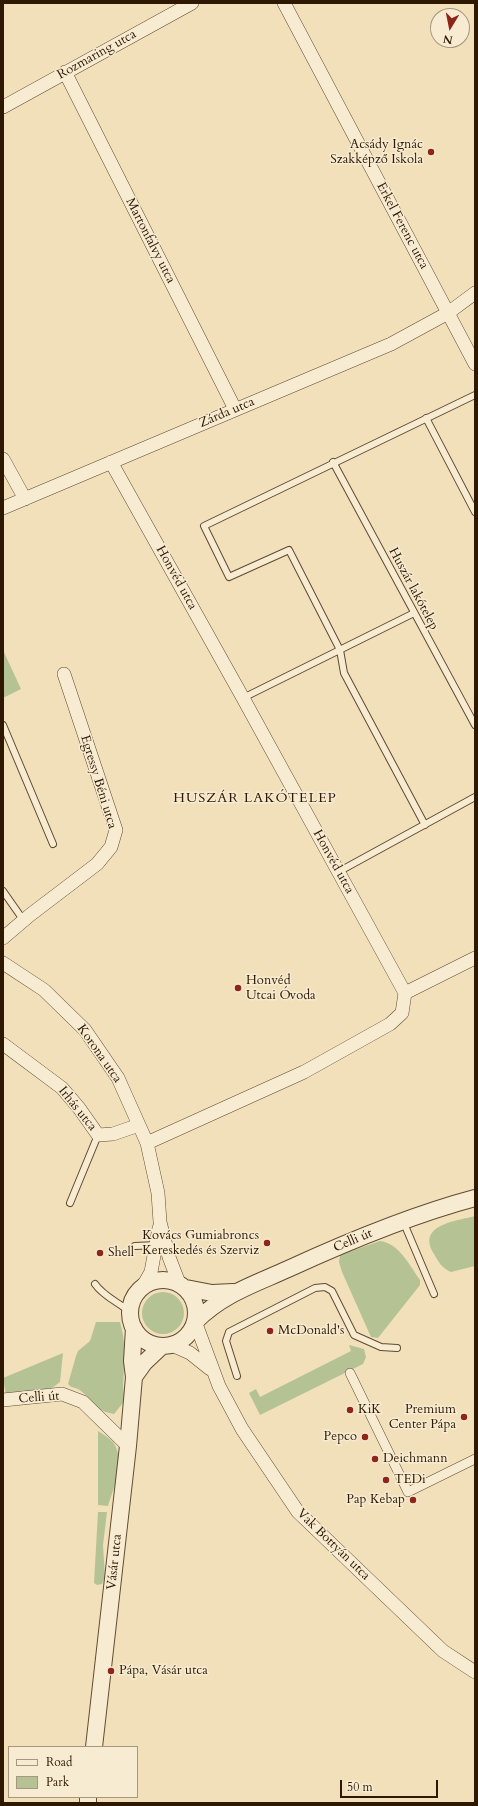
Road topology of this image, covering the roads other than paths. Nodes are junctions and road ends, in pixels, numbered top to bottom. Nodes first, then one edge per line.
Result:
1 (192, 3) edge
2 (284, 3) edge
3 (65, 72) junction
4 (3, 107) edge
5 (475, 293) edge
6 (448, 312) junction
7 (475, 364) edge
8 (475, 395) edge
9 (235, 409) junction
10 (426, 418) junction
11 (3, 459) edge
12 (111, 462) junction
13 (333, 462) junction
14 (24, 499) junction
15 (3, 508) edge
16 (475, 512) edge
17 (414, 613) junction
18 (340, 650) junction
19 (64, 674) dead end
20 (243, 698) junction
21 (3, 725) edge
22 (475, 725) edge
23 (475, 797) edge
24 (425, 825) junction
25 (53, 844) dead end
26 (338, 872) junction
27 (3, 891) edge
28 (24, 921) junction
29 (3, 938) edge
30 (475, 958) edge
31 (3, 963) edge
32 (405, 993) junction
33 (3, 1044) edge
34 (139, 1125) junction
35 (98, 1135) junction
36 (147, 1143) junction
37 (475, 1198) edge
38 (70, 1203) dead end
39 (403, 1221) junction
40 (160, 1222) junction
41 (156, 1244) junction
42 (135, 1246) dead end
43 (95, 1284) dead end
44 (182, 1285) junction
45 (143, 1286) junction
46 (233, 1292) junction
47 (434, 1294) dead end
48 (130, 1312) junction
49 (196, 1322) junction
50 (134, 1328) junction
51 (167, 1346) junction
52 (397, 1348) dead end
53 (212, 1370) junction
54 (350, 1373) dead end
55 (237, 1376) dead end
56 (134, 1377) junction
57 (3, 1400) edge
58 (128, 1446) junction
59 (475, 1458) edge
60 (475, 1672) edge
61 (94, 1746) edge

1 - 3 street, Rozmaring utca
2 - 6 street, Erkel Ferenc utca
3 - 4 street, Rozmaring utca
3 - 9 street, Martonfalvy utca
5 - 6 street, Zárda utca
6 - 7 street, Erkel Ferenc utca
6 - 9 street, Zárda utca
8 - 10 lane
9 - 12 street, Zárda utca
10 - 13 lane
10 - 16 lane
11 - 14 street
12 - 14 street, Zárda utca
12 - 20 street, Honvéd utca
13 - 17 lane, Huszár lakótelep
13 - 18 lane
14 - 15 street, Zárda utca
17 - 18 lane
17 - 22 lane, Huszár lakótelep
18 - 20 lane
18 - 24 lane
19 - 28 street, Egressy Béni utca
20 - 26 street, Honvéd utca
21 - 25 lane
23 - 24 lane
24 - 26 lane
26 - 32 street, Honvéd utca
27 - 28 lane
28 - 29 street, Egressy Béni utca
30 - 32 street
31 - 34 street, Korona utca
32 - 36 street
33 - 35 street, Irhás utca
34 - 35 street, Irhás utca
34 - 36 street, Korona utca
35 - 38 lane
36 - 40 street, Korona utca
37 - 39 street, Celli út
39 - 46 street, Celli út
39 - 47 lane
40 - 41 street, Korona utca
40 - 44 street, Korona utca
41 - 42 lane
41 - 45 street, Korona utca
43 - 48 lane
44 - 45 street
44 - 46 street, Celli út
44 - 49 street
45 - 48 street
46 - 49 street, Celli út
48 - 50 street
49 - 51 street
49 - 53 street, Vak Bottyán utca
50 - 51 street
50 - 56 street, Vásár utca
51 - 53 street, Vak Bottyán utca
51 - 56 street
52 - 55 lane
53 - 60 street, Vak Bottyán utca
54 - 59 street
56 - 58 street, Vásár utca
57 - 58 street, Celli út
58 - 61 street, Vásár utca

